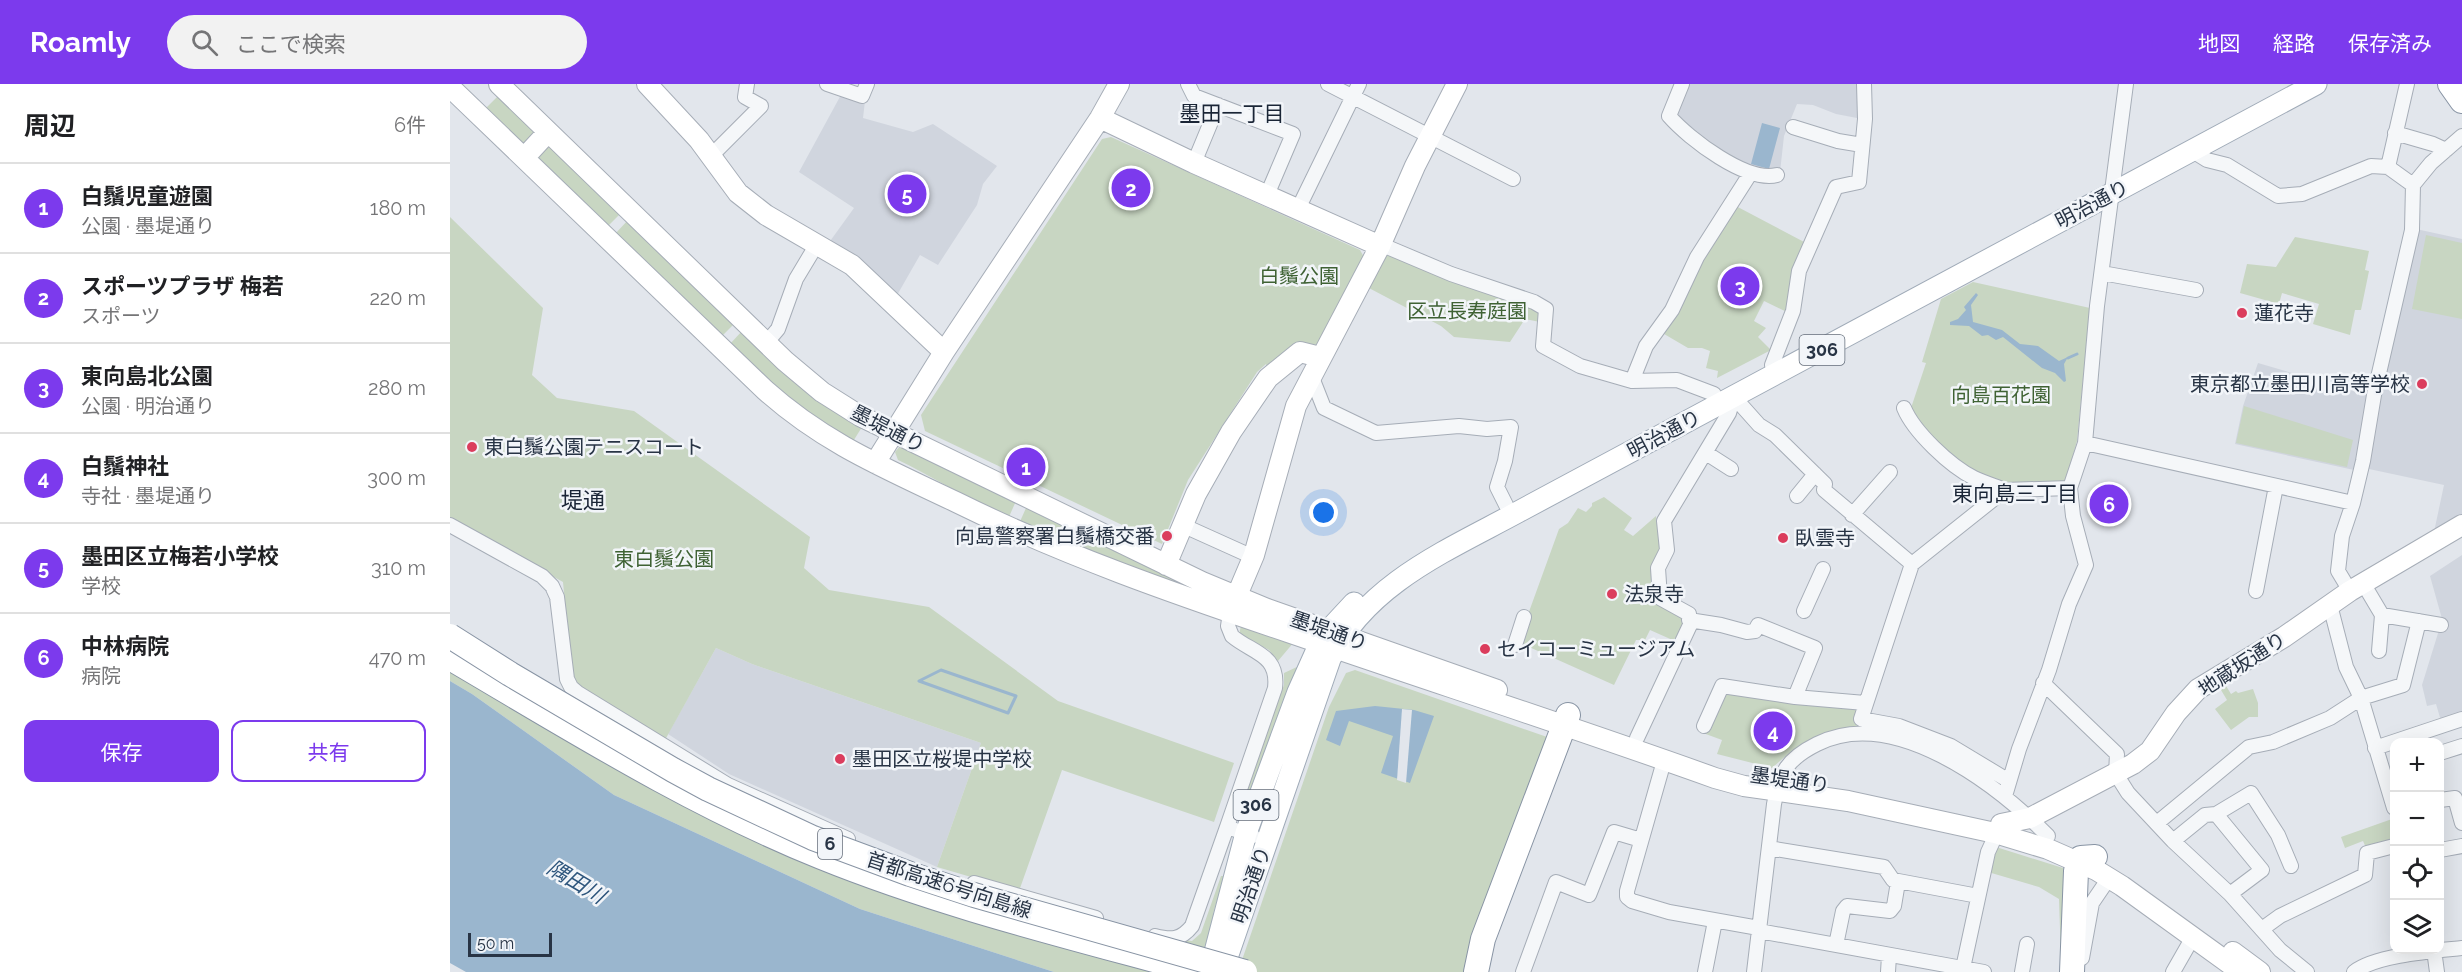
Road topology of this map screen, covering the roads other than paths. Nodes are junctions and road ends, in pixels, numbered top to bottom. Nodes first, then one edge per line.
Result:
1 (647, 84) edge
2 (747, 84) edge
3 (827, 84) edge
4 (867, 84) edge
5 (1119, 84) edge
6 (1188, 84) edge
7 (1328, 84) edge
8 (1457, 84) edge
9 (1682, 84) edge
10 (1864, 84) edge
11 (2126, 84) edge
12 (2293, 84) edge
13 (2316, 84) edge
14 (2407, 84) edge
15 (2450, 84) edge
16 (451, 85) edge
17 (500, 85) edge
18 (1356, 90) edge
19 (2462, 100) edge
20 (1218, 105) junction
21 (1100, 118) junction
22 (1793, 127) dead end
23 (548, 132) junction
24 (2395, 133) junction
25 (1430, 135) junction
26 (2462, 136) edge
27 (1862, 145) junction
28 (2191, 150) junction
29 (2446, 150) junction
30 (711, 156) junction
31 (524, 158) junction
32 (1194, 163) junction
33 (2388, 167) junction
34 (1750, 174) junction
35 (1778, 175) dead end
36 (1513, 179) dead end
37 (2413, 184) junction
38 (2112, 187) junction
39 (1267, 195) junction
40 (1298, 209) junction
41 (817, 244) junction
42 (1380, 246) junction
43 (2102, 273) junction
44 (2196, 290) dead end
45 (767, 342) junction
46 (944, 352) junction
47 (1320, 357) junction
48 (1772, 365) junction
49 (1311, 375) junction
50 (1632, 381) junction
51 (1724, 396) junction
52 (1904, 408) dead end
53 (894, 432) junction
54 (2085, 443) junction
55 (1706, 453) junction
56 (875, 463) junction
57 (1731, 469) dead end
58 (1890, 472) dead end
59 (1815, 474) junction
60 (2276, 486) junction
61 (2070, 488) junction
62 (2005, 490) junction
63 (1797, 496) dead end
64 (2353, 503) junction
65 (1506, 506) junction
66 (1852, 515) junction
67 (450, 525) edge
68 (1182, 525) junction
69 (2462, 525) edge
70 (1253, 557) junction
71 (1912, 564) junction
72 (1166, 565) junction
73 (1823, 569) dead end
74 (2356, 587) junction
75 (2256, 591) dead end
76 (1233, 605) junction
77 (2330, 605) junction
78 (1804, 611) dead end
79 (2382, 615) junction
80 (1524, 617) dead end
81 (1689, 620) junction
82 (2419, 621) junction
83 (450, 624) edge
84 (2441, 625) dead end
85 (450, 636) edge
86 (1331, 640) junction
87 (1515, 645) dead end
88 (2379, 651) dead end
89 (450, 653) edge
90 (450, 658) edge
91 (2043, 683) junction
92 (502, 688) junction
93 (578, 693) junction
94 (1796, 697) junction
95 (2361, 698) junction
96 (1865, 703) junction
97 (605, 719) junction
98 (2462, 719) edge
99 (1704, 726) dead end
100 (1562, 729) junction
101 (2428, 737) edge
102 (1637, 738) junction
103 (2462, 746) edge
104 (2376, 748) junction
105 (2444, 751) edge
106 (1664, 761) junction
107 (2116, 774) junction
108 (2009, 781) junction
109 (1778, 785) junction
110 (2390, 795) edge
111 (2005, 796) junction
112 (2444, 799) edge
113 (2216, 814) junction
114 (2030, 818) junction
115 (2157, 823) junction
116 (2462, 823) edge
117 (1998, 828) junction
118 (1236, 830) junction
119 (2048, 836) junction
120 (1266, 840) junction
121 (1641, 840) junction
122 (2174, 841) junction
123 (2462, 846) edge
124 (2390, 847) edge
125 (1769, 848) junction
126 (2444, 849) edge
127 (2291, 866) dead end
128 (2083, 867) junction
129 (2109, 878) junction
130 (1898, 882) junction
131 (2230, 894) junction
132 (1978, 896) junction
133 (1715, 921) junction
134 (2262, 929) junction
135 (1759, 931) junction
136 (2193, 937) junction
137 (2027, 944) dead end
138 (1836, 945) junction
139 (2462, 948) edge
140 (2444, 949) edge
141 (2413, 954) edge
142 (2435, 954) edge
143 (1889, 956) junction
144 (2077, 966) edge
145 (1963, 968) junction
146 (1198, 972) edge
147 (1208, 972) edge
148 (1222, 972) edge
149 (1245, 972) edge
150 (1476, 972) edge
151 (1523, 972) edge
152 (1705, 972) edge
153 (1754, 972) edge
154 (1888, 972) edge
155 (1984, 972) edge
156 (2022, 972) edge
157 (2173, 972) edge
158 (2241, 972) edge
159 (2260, 972) edge
160 (2307, 972) edge
161 (2354, 972) edge
162 (2437, 972) edge

1 - 30 main road
2 - 30 street
3 - 4 street
5 - 21 main road
6 - 20 street
7 - 18 street
8 - 25 main road
9 - 34 street
10 - 27 street
11 - 38 street
12 - 38 main road, 明治通り / 306
13 - 28 main road, 明治通り / 306
14 - 24 street
15 - 19 highway
16 - 31 main road, 墨堤通り
17 - 23 main road, 墨堤通り
18 - 25 street
18 - 40 street
20 - 32 street
20 - 39 street
21 - 32 main road
21 - 46 main road
22 - 27 street
23 - 31 main road
23 - 45 main road, 墨堤通り
24 - 29 street
24 - 33 street
25 - 36 street
25 - 42 main road
26 - 29 street
27 - 48 street
28 - 33 street
28 - 38 main road, 明治通り / 306
29 - 37 street
30 - 41 main road
31 - 56 main road, 墨堤通り
32 - 39 main road
33 - 37 street
34 - 35 street
34 - 50 street
37 - 64 street
38 - 43 street
38 - 48 main road, 明治通り / 306
38 - 51 main road, 明治通り / 306
39 - 40 main road
40 - 42 main road
41 - 45 street
41 - 46 main road
42 - 47 main road
42 - 50 street
43 - 44 street
43 - 54 street
45 - 53 main road, 墨堤通り
46 - 53 main road
47 - 49 main road
47 - 68 main road
48 - 51 main road, 明治通り / 306
49 - 65 street
49 - 70 main road
50 - 51 street
51 - 55 street
51 - 59 street
51 - 65 main road, 明治通り / 306
51 - 86 main road, 明治通り / 306
52 - 62 street
53 - 56 main road
53 - 72 main road, 墨堤通り
54 - 60 street
54 - 61 street
55 - 57 street
55 - 81 street
56 - 76 main road, 墨堤通り
58 - 66 street
59 - 63 street
59 - 66 street
60 - 64 street
60 - 75 street
61 - 62 street
61 - 91 street
62 - 71 street
64 - 74 street
65 - 86 main road, 明治通り / 306
66 - 71 street
67 - 93 street
68 - 70 street
68 - 72 main road
69 - 74 main road, 地蔵坂通り
70 - 76 main road
71 - 96 street
72 - 76 main road, 墨堤通り
73 - 78 street
74 - 77 main road, 地蔵坂通り
74 - 79 street
76 - 86 main road, 墨堤通り
76 - 118 street
77 - 95 street
77 - 107 main road, 地蔵坂通り
79 - 82 street
79 - 88 street
80 - 87 street
81 - 94 street
81 - 102 street
82 - 84 street
82 - 95 street
83 - 97 highway, bridge
85 - 97 highway, 首都高速6号向島線 / 6, bridge
86 - 100 main road, 墨堤通り
86 - 118 main road, 明治通り / 306
86 - 120 main road, 明治通り / 306
89 - 92 highway
90 - 92 highway, 首都高速6号向島線 / 6
91 - 107 street
91 - 108 street
92 - 146 highway, 首都高速6号向島線 / 6
93 - 97 street
93 - 97 street
94 - 96 street
94 - 99 street
95 - 104 street
95 - 115 street
96 - 108 street
97 - 118 street
97 - 149 highway, 首都高速6号向島線 / 6, bridge
98 - 101 street
100 - 102 main road, 墨堤通り
100 - 106 main road, 墨堤通り
100 - 150 highway
101 - 104 street
102 - 109 main road, 墨堤通り
103 - 105 street
104 - 110 street
106 - 109 main road, 墨堤通り
106 - 121 street
107 - 114 main road, 地蔵坂通り
107 - 115 street
108 - 111 street
109 - 111 street
109 - 117 main road, 墨堤通り
109 - 125 street
111 - 114 street
112 - 116 street
113 - 122 street
113 - 127 street
113 - 131 street
114 - 117 main road, 地蔵坂通り
114 - 119 street
115 - 122 street
117 - 119 main road, 墨堤通り
117 - 128 main road, 墨堤通り
117 - 132 street
118 - 120 street
118 - 147 main road, 明治通り / 306
119 - 128 main road, 墨堤通り
120 - 148 main road, 明治通り / 306
121 - 133 street
121 - 151 street
122 - 131 street
123 - 126 street
124 - 134 street
125 - 130 street
125 - 135 street
128 - 129 main road, 墨堤通り
128 - 144 highway
128 - 159 main road, 墨堤通り
129 - 136 main road, 墨堤通り
129 - 144 street
130 - 132 street
130 - 138 street
131 - 134 street
132 - 145 street
133 - 135 street
133 - 152 street
134 - 160 street
135 - 138 street
135 - 153 street
136 - 157 street
136 - 158 main road, 墨堤通り
137 - 156 street
138 - 143 street
139 - 140 street
141 - 161 street
142 - 162 street
143 - 145 street
143 - 154 street
145 - 155 street

